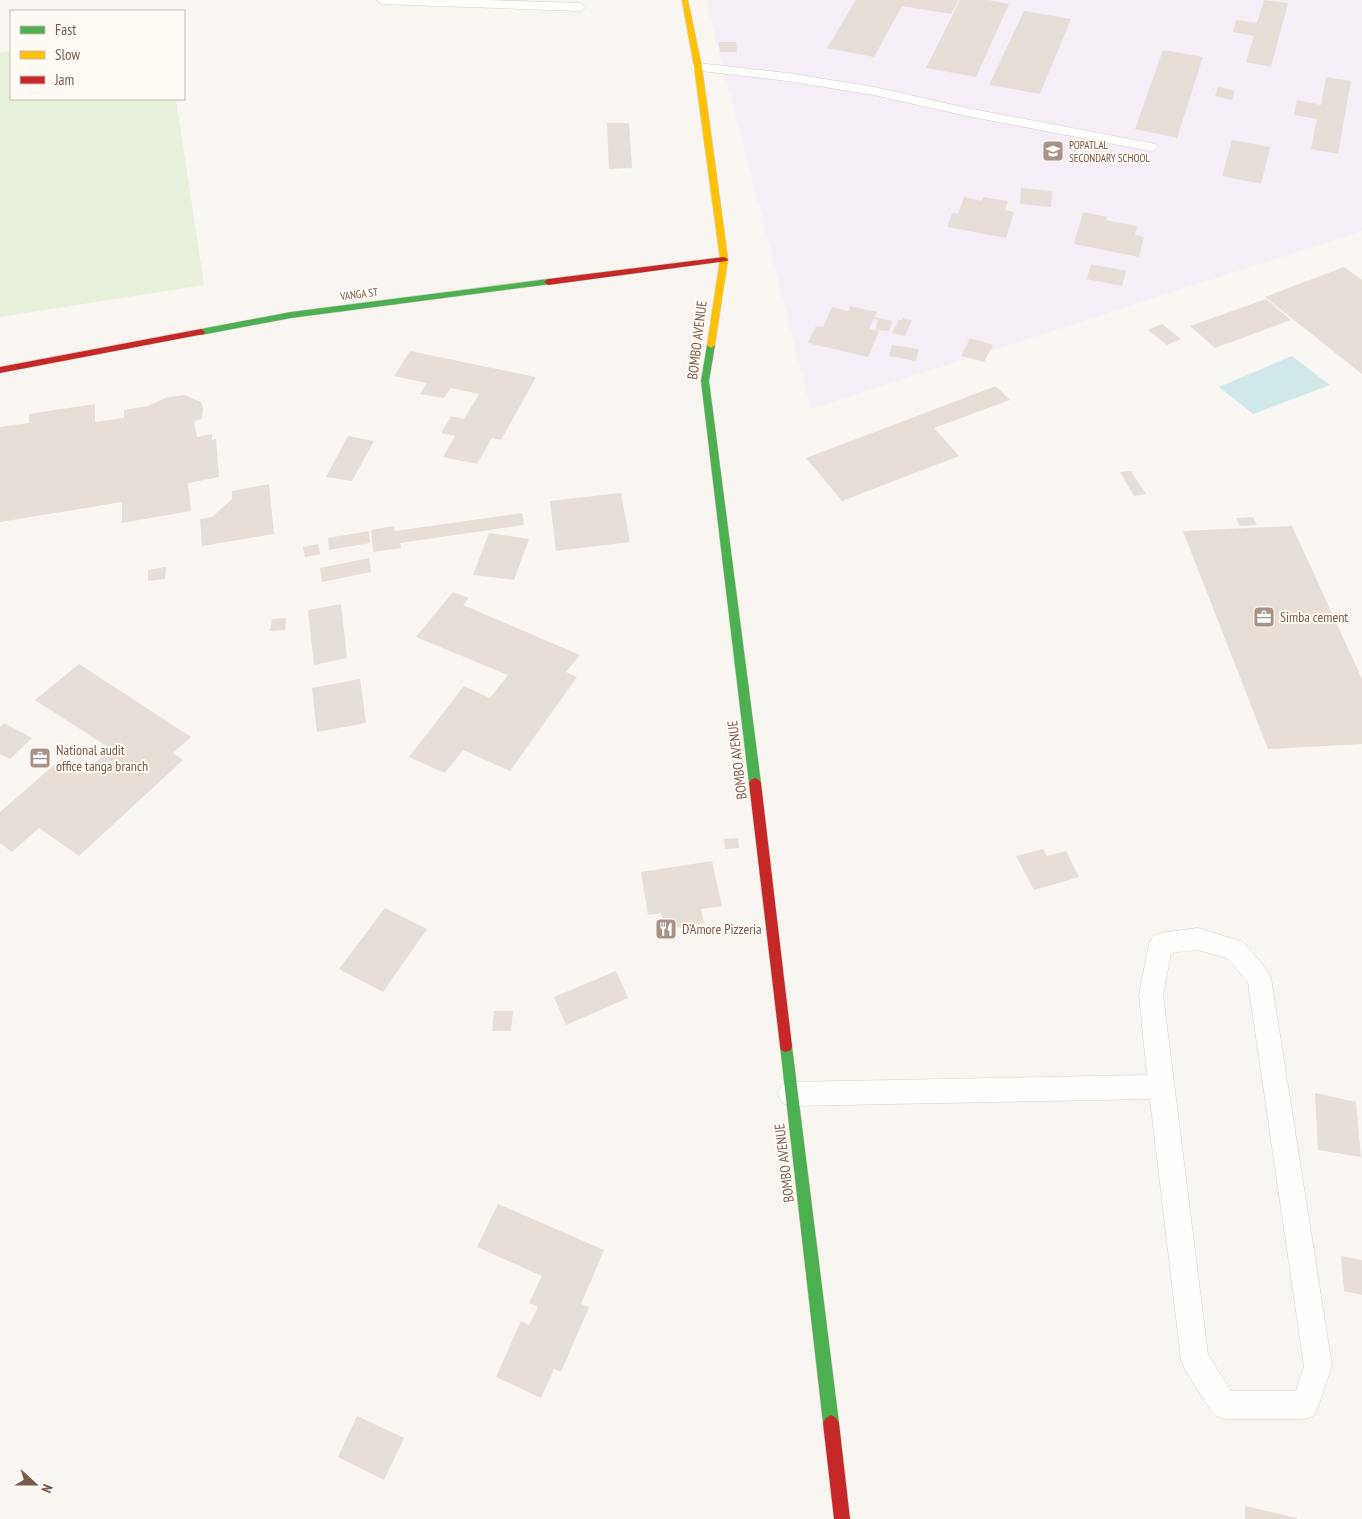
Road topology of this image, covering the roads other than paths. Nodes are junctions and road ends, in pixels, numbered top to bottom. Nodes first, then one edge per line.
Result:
1 (382, 0) edge
2 (686, 0) edge
3 (580, 7) dead end
4 (698, 67) junction
5 (1150, 147) dead end
6 (724, 259) junction
7 (0, 370) edge
8 (1161, 1087) junction
9 (791, 1094) junction
10 (842, 1519) edge

1 - 3 lane
2 - 4 street, BOMBO AVENUE
4 - 5 lane
4 - 6 street, BOMBO AVENUE
6 - 7 street, VANGA ST
6 - 9 street, BOMBO AVENUE
8 - 8 lane
8 - 9 lane
9 - 10 street, BOMBO AVENUE

